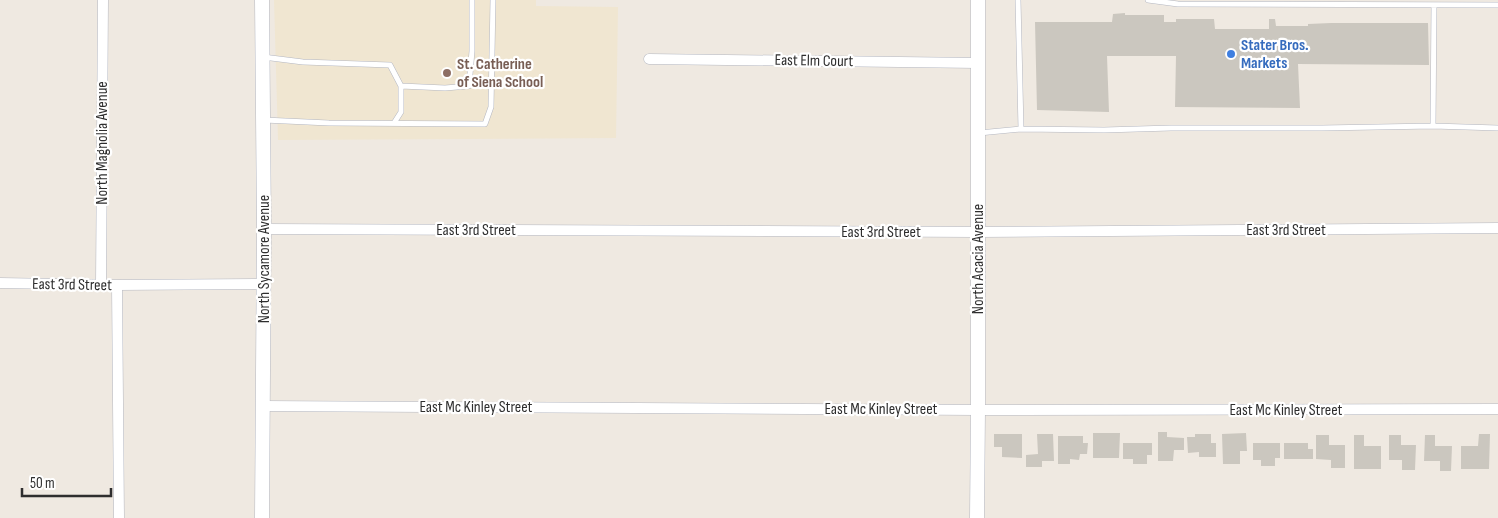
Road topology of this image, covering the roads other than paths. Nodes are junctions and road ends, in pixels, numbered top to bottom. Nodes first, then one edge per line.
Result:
1 (103, 0) edge
2 (262, 0) edge
3 (472, 0) edge
4 (493, 0) edge
5 (978, 0) edge
6 (1018, 0) edge
7 (1148, 0) edge
8 (1297, 2) edge
9 (1325, 2) edge
10 (1358, 2) edge
11 (1434, 5) junction
12 (1498, 5) edge
13 (262, 57) junction
14 (650, 59) dead end
15 (978, 63) junction
16 (401, 86) junction
17 (263, 120) junction
18 (394, 123) junction
19 (1433, 126) junction
20 (1498, 128) edge
21 (1021, 129) junction
22 (978, 133) junction
23 (1498, 228) edge
24 (264, 229) junction
25 (978, 232) junction
26 (0, 283) edge
27 (264, 284) junction
28 (101, 285) junction
29 (117, 286) junction
30 (263, 406) junction
31 (1498, 409) edge
32 (978, 410) junction
33 (118, 518) edge
34 (262, 518) edge
35 (977, 518) edge

1 - 28 street, North Magnolia Avenue
2 - 13 street, North Sycamore Avenue
3 - 16 lane
4 - 18 lane
5 - 15 street, North Acacia Avenue
6 - 21 lane
7 - 8 lane
8 - 9 lane
9 - 10 lane
10 - 11 lane
11 - 12 lane
11 - 19 lane
13 - 16 lane
13 - 17 street, North Sycamore Avenue
14 - 15 street, East Elm Court
15 - 22 street, North Acacia Avenue
16 - 18 lane
17 - 18 lane
17 - 24 street, North Sycamore Avenue
19 - 20 lane
19 - 21 lane
21 - 22 lane
22 - 25 street, North Acacia Avenue
23 - 25 street, East 3rd Street
24 - 25 street, East 3rd Street
24 - 27 street, North Sycamore Avenue
25 - 32 street, North Acacia Avenue
26 - 28 street, East 3rd Street
27 - 29 street, East 3rd Street
27 - 30 street, North Sycamore Avenue
28 - 29 street, East 3rd Street
29 - 33 street
30 - 32 street, East Mc Kinley Street
30 - 34 street, North Sycamore Avenue
31 - 32 street, East Mc Kinley Street
32 - 35 street, North Acacia Avenue

